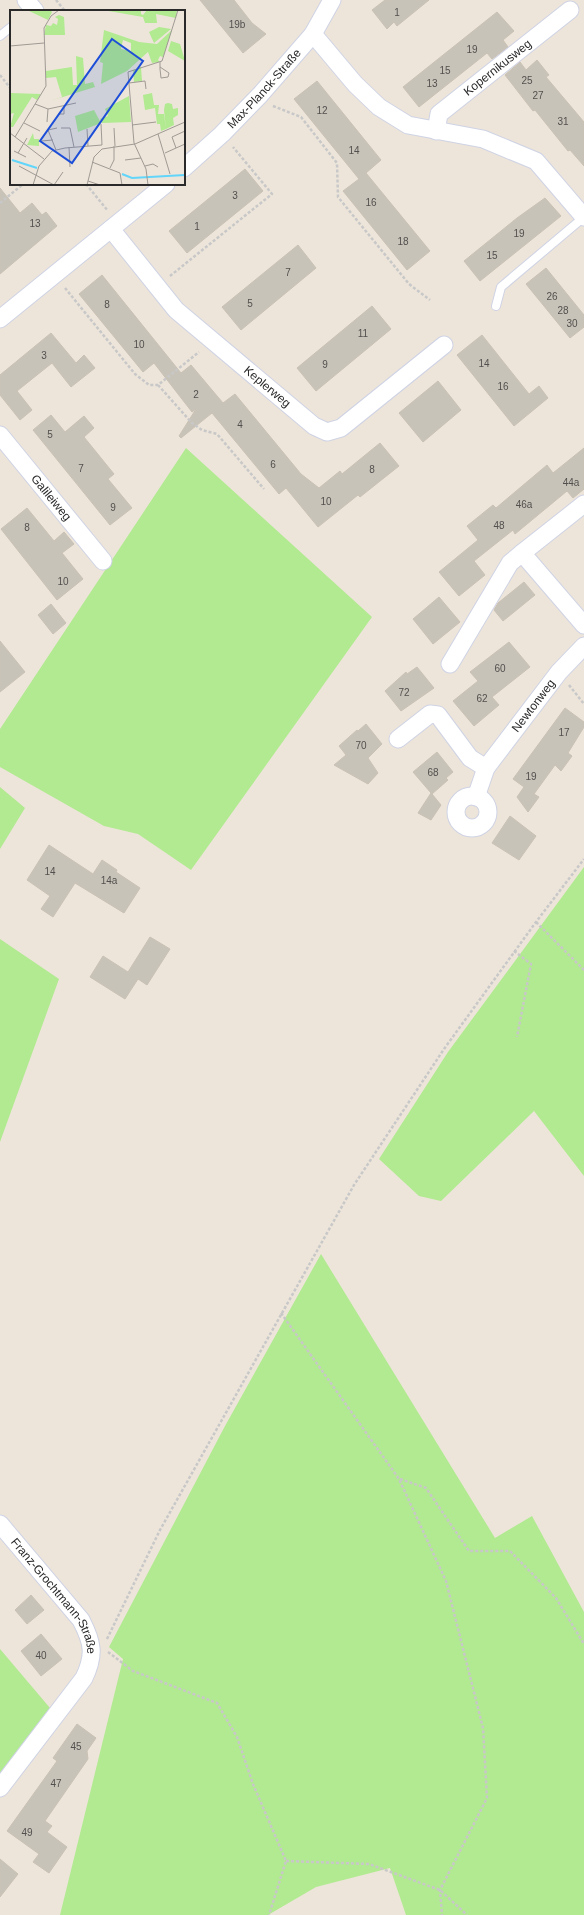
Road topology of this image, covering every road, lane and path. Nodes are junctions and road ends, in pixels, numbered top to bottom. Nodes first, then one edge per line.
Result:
1 (56, 0) edge
2 (332, 0) edge
3 (65, 10) edge
4 (570, 10) dead end
5 (10, 28) edge
6 (313, 34) junction
7 (0, 36) edge
8 (0, 75) edge
9 (10, 88) edge
10 (260, 95) junction
11 (436, 131) junction
12 (222, 134) junction
13 (185, 167) edge
14 (22, 185) dead end
15 (87, 185) edge
16 (165, 185) edge
17 (0, 204) edge
18 (584, 217) edge
19 (115, 226) junction
20 (54, 275) junction
21 (157, 286) junction
22 (430, 300) dead end
23 (496, 306) dead end
24 (0, 319) edge
25 (213, 341) junction
26 (444, 345) dead end
27 (158, 385) junction
28 (0, 435) edge
29 (264, 489) dead end
30 (584, 504) edge
31 (522, 553) junction
32 (103, 561) dead end
33 (584, 625) edge
34 (584, 646) edge
35 (450, 664) dead end
36 (559, 672) junction
37 (584, 704) edge
38 (398, 739) dead end
39 (486, 768) junction
40 (476, 797) dead end
41 (584, 859) edge
42 (536, 922) junction
43 (514, 951) junction
44 (584, 970) edge
45 (516, 1037) dead end
46 (281, 1313) junction
47 (399, 1479) junction
48 (0, 1524) edge
49 (584, 1644) edge
50 (97, 1649) junction
51 (0, 1788) edge
52 (286, 1862) junction
53 (440, 1890) junction
54 (269, 1915) edge
55 (442, 1915) edge
56 (467, 1915) edge

1 - 3 path
2 - 6 street, Max-Planck-Straße
4 - 11 street, Kopernikusweg
5 - 7 lane
6 - 10 street, Max-Planck-Straße
6 - 11 street
8 - 9 path
10 - 12 street, Max-Planck-Straße
10 - 22 path
11 - 18 street
12 - 13 street, Max-Planck-Straße
12 - 21 path
14 - 17 path
15 - 19 path
16 - 19 street
18 - 23 lane
19 - 20 street
19 - 21 street, Keplerweg
20 - 24 street
20 - 27 path
21 - 25 street, Keplerweg
25 - 26 street, Keplerweg
25 - 27 path
27 - 29 path
28 - 32 street, Galileiweg
30 - 31 street
31 - 33 street
31 - 35 street
34 - 36 street, Newtonweg
36 - 37 path
36 - 39 street, Newtonweg
38 - 39 street
39 - 40 street, Newtonweg
41 - 42 path
42 - 43 path
42 - 44 path
43 - 45 path
43 - 46 path
46 - 47 path
46 - 50 path
47 - 49 path
47 - 53 path
48 - 50 street, Franz-Grochtmann-Straße
50 - 51 street, Franz-Grochtmann-Straße
50 - 52 path
52 - 53 path
52 - 54 path
53 - 55 path
53 - 56 path

